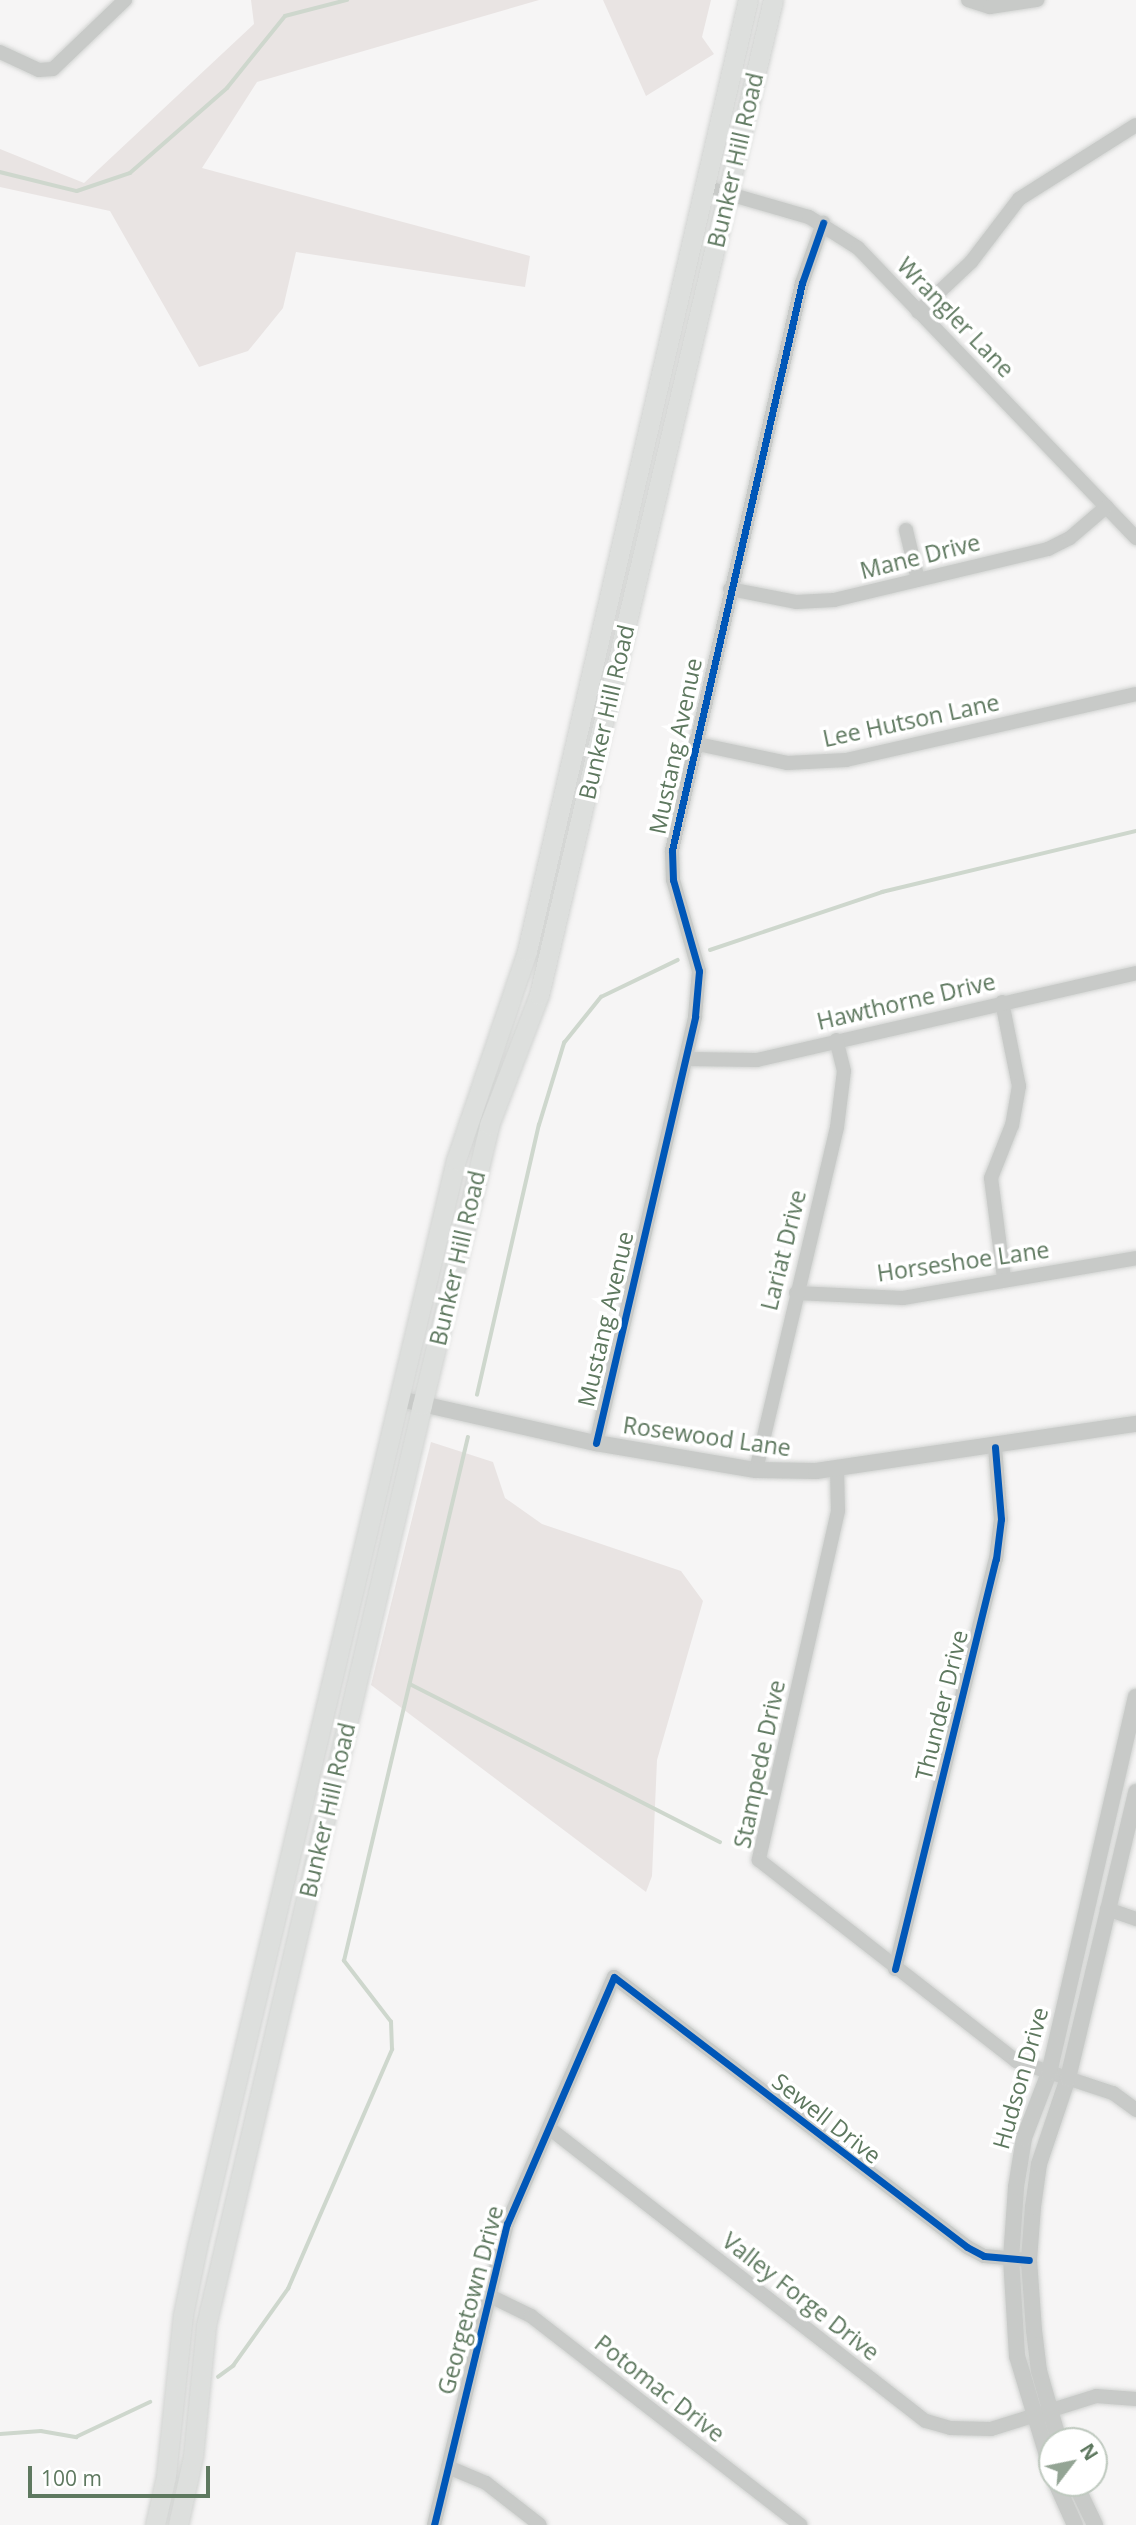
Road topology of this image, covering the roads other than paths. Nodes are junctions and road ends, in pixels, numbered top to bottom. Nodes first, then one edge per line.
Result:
1 (125, 0) edge
2 (748, 0) edge
3 (774, 0) edge
4 (968, 0) edge
5 (1037, 0) edge
6 (0, 52) edge
7 (1136, 126) edge
8 (705, 187) junction
9 (727, 194) junction
10 (822, 223) junction
11 (918, 312) junction
12 (1106, 507) junction
13 (906, 530) dead end
14 (1136, 538) edge
15 (918, 580) junction
16 (730, 589) junction
17 (1136, 694) edge
18 (693, 743) junction
19 (1136, 973) edge
20 (1002, 1002) junction
21 (836, 1040) junction
22 (686, 1059) junction
23 (1136, 1258) edge
24 (1004, 1278) junction
25 (796, 1293) junction
26 (400, 1399) junction
27 (422, 1405) junction
28 (1136, 1424) edge
29 (596, 1443) junction
30 (995, 1447) junction
31 (837, 1468) junction
32 (756, 1470) junction
33 (1136, 1697) edge
34 (1136, 1792) edge
35 (1107, 1909) junction
36 (1136, 1919) edge
37 (895, 1969) junction
38 (614, 1977) joint
39 (1049, 2073) junction
40 (1068, 2078) junction
41 (1136, 2110) edge
42 (549, 2128) junction
43 (1011, 2259) junction
44 (1030, 2260) junction
45 (488, 2295) junction
46 (1136, 2399) edge
47 (1049, 2410) junction
48 (1032, 2416) junction
49 (1054, 2427) edge
50 (1038, 2433) edge
51 (448, 2467) junction
52 (1062, 2497) edge
53 (1082, 2497) edge
54 (155, 2525) edge
55 (178, 2525) edge
56 (434, 2525) edge
57 (540, 2525) edge
58 (800, 2525) edge
59 (1075, 2525) edge
60 (1095, 2525) edge

1 - 6 street
2 - 8 main road, Bunker Hill Road
3 - 9 main road, Bunker Hill Road
4 - 5 street
7 - 11 street
8 - 9 street, Wrangler Lane
8 - 26 main road, Bunker Hill Road
9 - 10 street, Wrangler Lane
9 - 27 main road, Bunker Hill Road
10 - 11 street, Wrangler Lane
10 - 16 street, Mustang Avenue
11 - 12 street, Wrangler Lane
12 - 14 street, Wrangler Lane
12 - 15 street, Mane Drive
13 - 15 street
15 - 16 street, Mane Drive
16 - 18 street, Mustang Avenue
17 - 18 street, Lee Hutson Lane
18 - 22 street, Mustang Avenue
19 - 20 street, Hawthorne Drive
20 - 21 street, Hawthorne Drive
20 - 24 street
21 - 22 street, Hawthorne Drive
21 - 25 street, Lariat Drive
22 - 29 street, Mustang Avenue
23 - 24 street, Horseshoe Lane
24 - 25 street, Horseshoe Lane
25 - 32 street, Lariat Drive
26 - 27 street, Rosewood Lane
26 - 54 main road, Bunker Hill Road
27 - 29 street, Rosewood Lane
27 - 55 main road, Bunker Hill Road
28 - 30 street, Rosewood Lane
29 - 32 street, Rosewood Lane
30 - 31 street, Rosewood Lane
30 - 37 street, Thunder Drive
31 - 32 street, Rosewood Lane
31 - 37 street, Stampede Drive
33 - 39 street, Hudson Drive
34 - 35 street, Hudson Drive
35 - 36 street
35 - 40 street, Hudson Drive
37 - 39 street, Stampede Drive
38 - 42 street, Georgetown Drive
38 - 43 street, Sewell Drive
39 - 40 street, Stampede Drive
39 - 43 street, Hudson Drive
40 - 41 street, Stampede Drive
40 - 44 street, Hudson Drive
42 - 45 street, Georgetown Drive
42 - 48 street, Valley Forge Drive
43 - 44 street, Sewell Drive
43 - 48 street, Hudson Drive
44 - 47 street, Hudson Drive
45 - 51 street, Georgetown Drive
45 - 58 street, Potomac Drive
46 - 47 street, Valley Forge Drive
47 - 48 street, Valley Forge Drive
47 - 49 street, Hudson Drive
48 - 50 street, Hudson Drive
51 - 56 street, Georgetown Drive
51 - 57 street
52 - 59 street
53 - 60 street

